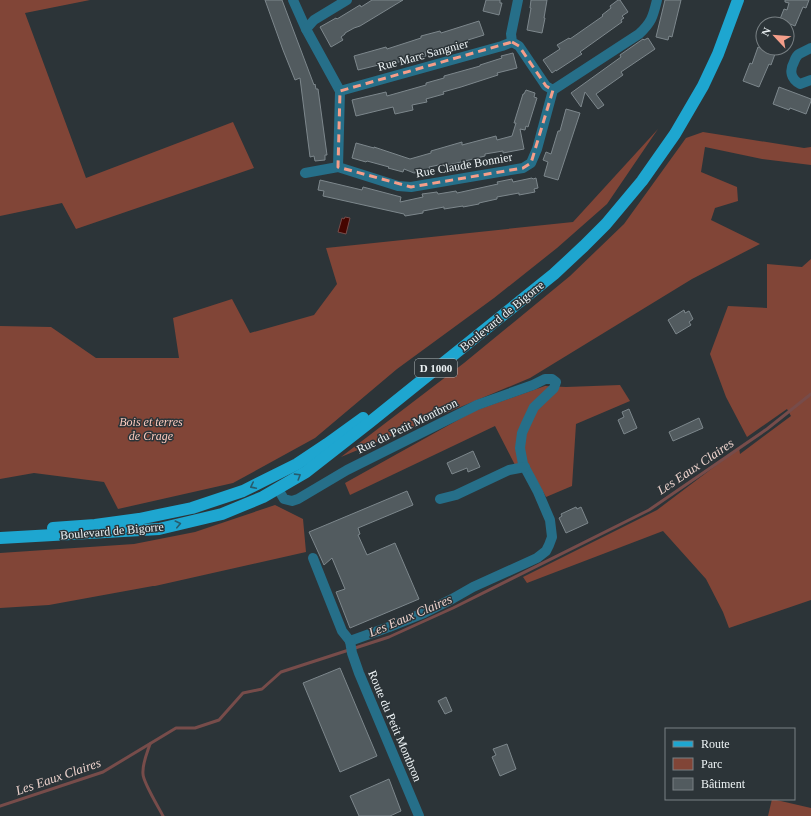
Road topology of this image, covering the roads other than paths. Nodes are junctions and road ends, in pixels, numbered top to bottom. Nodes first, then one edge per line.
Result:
1 (294, 0) edge
2 (347, 0) edge
3 (518, 0) edge
4 (657, 0) edge
5 (732, 0) edge
6 (738, 0) edge
7 (306, 29) junction
8 (512, 42) junction
9 (811, 48) edge
10 (811, 80) edge
11 (340, 90) junction
12 (553, 90) junction
13 (338, 167) junction
14 (305, 173) dead end
15 (525, 467) junction
16 (278, 489) junction
17 (440, 499) dead end
18 (0, 530) edge
19 (0, 538) edge
20 (313, 558) dead end
21 (351, 646) junction
22 (419, 816) edge

1 - 7 street
2 - 7 street
3 - 8 street
4 - 12 street
5 -> 18 main road, Boulevard de Bigorre / D 1000
16 -> 6 main road, Boulevard de Bigorre / D 1000
7 - 11 street
8 - 11 street, Rue Marc Sangnier
8 - 12 street
9 - 10 street
11 - 13 street
12 - 13 street, Rue Claude Bonnier
13 - 14 street, Rue Claude Bonnier
15 - 16 street, Rue du Petit Montbron
15 - 17 street
15 - 21 street
19 -> 16 main road, Boulevard de Bigorre / D 1000
20 - 21 street, Route du Petit Montbron
21 - 22 street, Route du Petit Montbron

